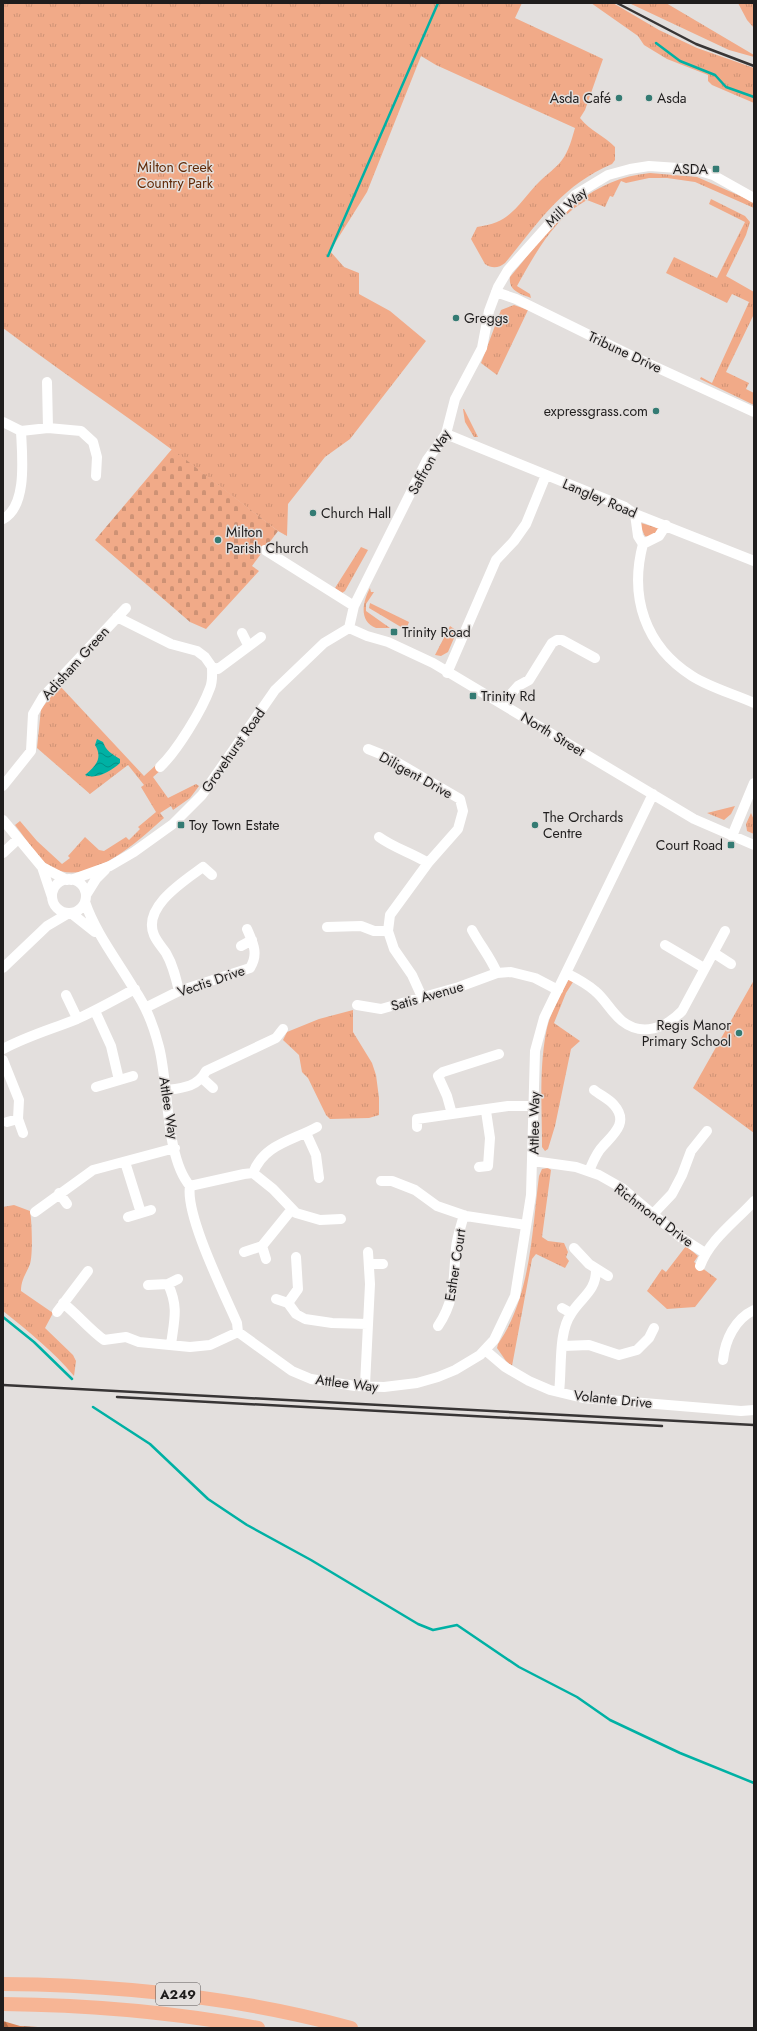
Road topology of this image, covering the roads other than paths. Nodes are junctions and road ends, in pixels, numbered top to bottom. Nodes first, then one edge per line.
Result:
1 (754, 198) edge
2 (496, 292) junction
3 (47, 382) dead end
4 (754, 412) edge
5 (3, 422) edge
6 (48, 428) junction
7 (22, 431) junction
8 (446, 434) junction
9 (546, 475) junction
10 (96, 476) dead end
11 (635, 514) junction
12 (3, 519) edge
13 (666, 525) junction
14 (643, 544) junction
15 (265, 550) dead end
16 (754, 561) edge
17 (354, 606) junction
18 (126, 608) dead end
19 (117, 617) junction
20 (349, 628) junction
21 (242, 633) dead end
22 (261, 637) dead end
23 (248, 645) junction
24 (595, 658) dead end
25 (212, 667) junction
26 (447, 673) junction
27 (754, 703) edge
28 (502, 704) junction
29 (368, 749) dead end
30 (160, 767) dead end
31 (754, 783) edge
32 (3, 786) edge
33 (653, 794) junction
34 (3, 820) edge
35 (732, 836) junction
36 (379, 837) dead end
37 (18, 839) junction
38 (754, 845) edge
39 (3, 853) edge
40 (428, 863) junction
41 (110, 866) junction
42 (42, 867) junction
43 (212, 875) dead end
44 (69, 880) junction
45 (85, 898) junction
46 (53, 899) junction
47 (70, 913) junction
48 (47, 926) junction
49 (326, 927) dead end
50 (247, 929) dead end
51 (472, 930) dead end
52 (388, 931) junction
53 (725, 931) dead end
54 (101, 937) junction
55 (252, 940) junction
56 (665, 945) dead end
57 (241, 946) dead end
58 (714, 953) junction
59 (731, 964) dead end
60 (3, 968) edge
61 (704, 968) junction
62 (497, 973) junction
63 (566, 973) junction
64 (135, 989) junction
65 (558, 990) junction
66 (179, 991) junction
67 (66, 995) dead end
68 (422, 997) junction
69 (357, 1005) dead end
70 (145, 1008) junction
71 (95, 1011) junction
72 (77, 1018) junction
73 (283, 1029) dead end
74 (3, 1049) edge
75 (499, 1054) dead end
76 (3, 1060) edge
77 (133, 1076) dead end
78 (202, 1078) junction
79 (119, 1080) junction
80 (96, 1087) dead end
81 (213, 1088) dead end
82 (166, 1090) junction
83 (594, 1090) dead end
84 (535, 1106) junction
85 (486, 1111) junction
86 (452, 1114) junction
87 (18, 1119) junction
88 (7, 1122) dead end
89 (317, 1127) dead end
90 (417, 1128) dead end
91 (707, 1131) dead end
92 (23, 1133) dead end
93 (306, 1133) junction
94 (175, 1148) junction
95 (534, 1161) junction
96 (125, 1162) junction
97 (480, 1166) dead end
98 (589, 1171) junction
99 (253, 1173) junction
100 (319, 1178) dead end
101 (381, 1182) dead end
102 (190, 1186) junction
103 (59, 1193) junction
104 (754, 1201) edge
105 (67, 1204) dead end
106 (292, 1209) junction
107 (35, 1212) dead end
108 (654, 1213) junction
109 (464, 1215) junction
110 (128, 1217) dead end
111 (341, 1219) dead end
112 (526, 1225) junction
113 (262, 1246) junction
114 (574, 1248) dead end
115 (244, 1252) dead end
116 (368, 1252) dead end
117 (705, 1253) junction
118 (296, 1257) dead end
119 (266, 1260) dead end
120 (370, 1264) junction
121 (384, 1264) dead end
122 (700, 1266) dead end
123 (596, 1270) junction
124 (88, 1271) dead end
125 (608, 1276) dead end
126 (178, 1279) dead end
127 (168, 1284) junction
128 (148, 1285) dead end
129 (276, 1299) dead end
130 (63, 1303) junction
131 (288, 1303) junction
132 (754, 1310) edge
133 (57, 1312) dead end
134 (368, 1324) junction
135 (438, 1326) dead end
136 (654, 1328) dead end
137 (238, 1332) junction
138 (171, 1345) junction
139 (563, 1346) junction
140 (485, 1350) junction
141 (723, 1360) dead end
142 (365, 1385) junction
143 (559, 1392) junction
144 (754, 1410) edge
145 (3, 1984) edge
146 (3, 2004) edge
147 (258, 2028) edge
148 (351, 2028) edge

1 - 2 street, Mill Way
2 - 4 street, Tribune Drive
2 - 8 street, Saffron Way
3 - 6 street
5 - 7 street
6 - 7 street
6 - 10 street
7 - 12 street
8 - 9 street, Langley Road
8 - 17 street, Saffron Way
9 - 11 street, Langley Road
9 - 26 street
11 - 13 street, Langley Road
11 - 14 street
13 - 14 street
13 - 16 street, Langley Road
14 - 27 street
15 - 17 street
17 - 20 street, Saffron Way
18 - 19 street, Adisham Green
19 - 25 street
19 - 32 street, Adisham Green
20 - 26 street, North Street
20 - 41 street, Grovehurst Road
21 - 23 street
22 - 23 street
23 - 25 street
24 - 28 street
25 - 30 street
26 - 28 street, North Street
28 - 33 street, North Street
29 - 40 street, Diligent Drive
31 - 35 street
33 - 35 street, North Street
33 - 63 street, Attlee Way
34 - 37 street
35 - 38 street, North Street
36 - 40 street
37 - 39 street
37 - 42 street
40 - 52 street, Diligent Drive
41 - 44 street, Grovehurst Road
41 - 45 street, Grovehurst Road
42 - 44 street
42 - 46 street
43 - 66 street
44 - 45 street
44 - 46 street
45 - 47 street
45 - 54 street, Attlee Way
46 - 47 street
46 - 48 street
47 - 48 street
47 - 54 street, Attlee Way
48 - 60 street
49 - 52 street
50 - 55 street, Vectis Drive
51 - 62 street
52 - 68 street
53 - 58 street
54 - 64 street, Attlee Way
55 - 57 street, Vectis Drive
55 - 66 street, Vectis Drive
56 - 61 street
58 - 59 street
58 - 61 street
61 - 63 street
62 - 65 street, Satis Avenue
62 - 68 street, Satis Avenue
63 - 65 street, Attlee Way
64 - 70 street, Attlee Way
64 - 71 street
65 - 84 street, Attlee Way
66 - 70 street, Vectis Drive
67 - 72 street
68 - 69 street, Satis Avenue
70 - 82 street, Attlee Way
71 - 72 street
71 - 79 street
72 - 74 street
73 - 78 street
75 - 86 street
76 - 87 street
77 - 79 street
78 - 81 street
78 - 82 street
79 - 80 street
82 - 94 street, Attlee Way
83 - 98 street
84 - 85 street
84 - 95 street, Attlee Way
85 - 86 street
85 - 97 street
86 - 90 street
87 - 88 street
87 - 92 street
89 - 93 street
91 - 108 street
93 - 99 street
93 - 100 street
94 - 96 street
94 - 102 street, Attlee Way
95 - 98 street, Richmond Drive
95 - 112 street, Attlee Way
96 - 103 street
96 - 110 street
98 - 108 street, Richmond Drive
99 - 102 street
99 - 106 street
101 - 109 street
102 - 137 street
103 - 105 street
103 - 107 street
104 - 117 street
106 - 111 street
106 - 113 street
108 - 117 street, Richmond Drive
109 - 112 street
109 - 135 street, Esther Court
112 - 140 street, Attlee Way
113 - 115 street
113 - 119 street
114 - 123 street
116 - 120 street
117 - 122 street
118 - 131 street
120 - 121 street
120 - 134 street
123 - 125 street
123 - 139 street
124 - 130 street
126 - 127 street
127 - 128 street
127 - 138 street
129 - 131 street
130 - 133 street
130 - 138 street
131 - 134 street
132 - 141 street
134 - 142 street
136 - 139 street
137 - 138 street
137 - 142 street, Attlee Way
139 - 143 street
140 - 142 street, Attlee Way
140 - 143 street, Volante Drive
143 - 144 street, Volante Drive
145 - 148 highway, A249
146 - 147 highway, A249

